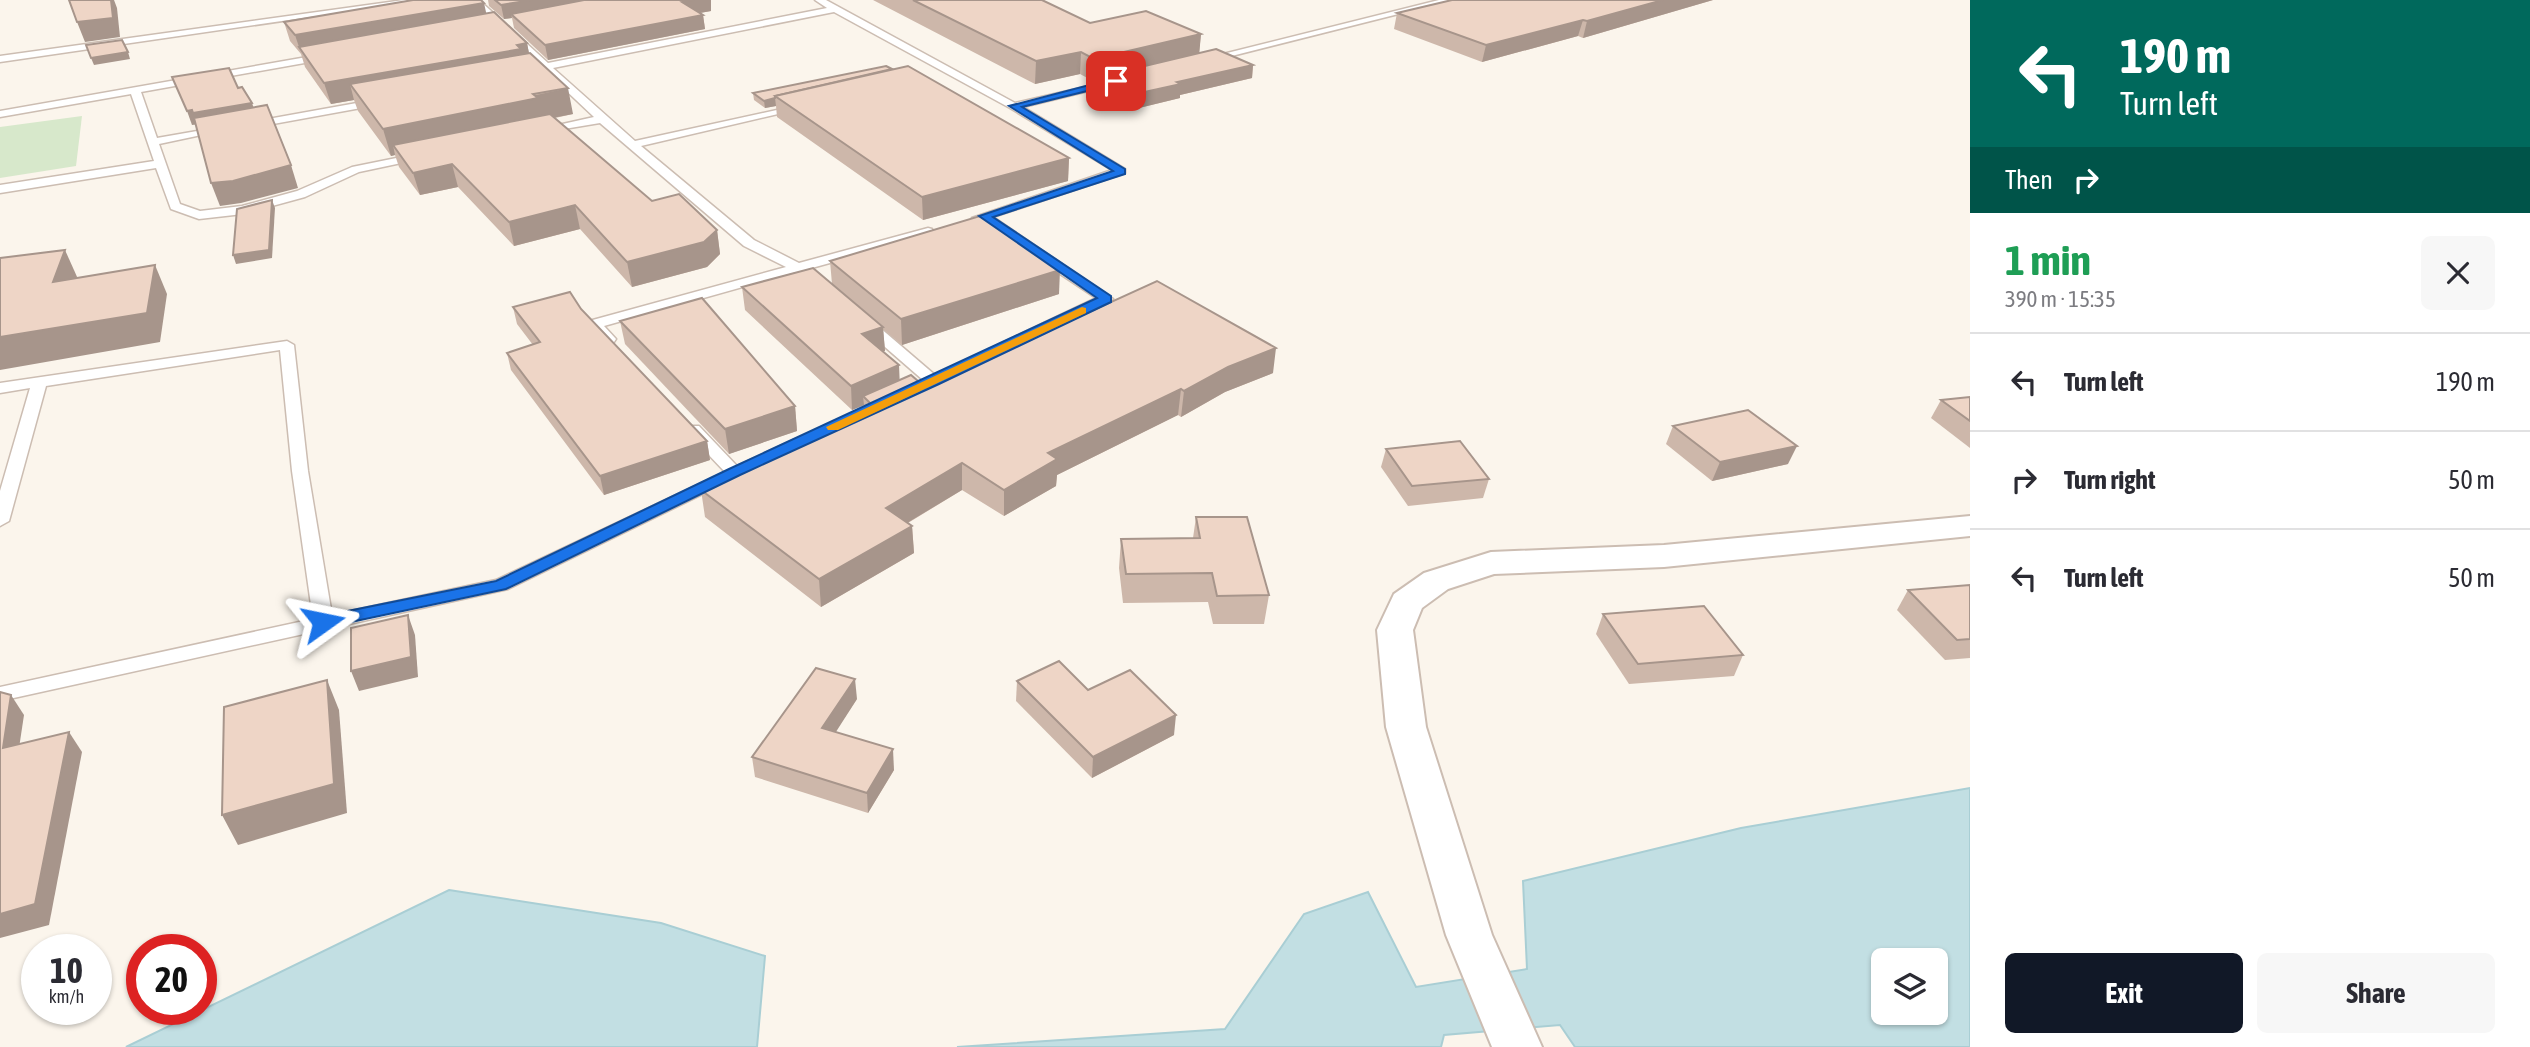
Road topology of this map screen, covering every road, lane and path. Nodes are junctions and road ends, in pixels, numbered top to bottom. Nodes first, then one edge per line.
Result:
1 (423, 0) edge
2 (474, 0) edge
3 (820, 0) edge
4 (1450, 0) edge
5 (836, 9) junction
6 (507, 23) junction
7 (487, 27) edge
8 (338, 54) edge
9 (0, 59) edge
10 (1199, 61) edge
11 (544, 70) junction
12 (950, 71) junction
13 (937, 74) dead end
14 (1146, 74) edge
15 (136, 92) junction
16 (390, 100) edge
17 (818, 102) edge
18 (1014, 106) junction
19 (0, 114) edge
20 (602, 119) junction
21 (244, 126) edge
22 (231, 128) edge
23 (534, 133) edge
24 (152, 142) junction
25 (633, 145) junction
26 (438, 152) edge
27 (160, 164) junction
28 (0, 189) edge
29 (945, 228) edge
30 (805, 272) junction
31 (851, 312) edge
32 (622, 354) edge
33 (40, 381) junction
34 (934, 382) junction
35 (0, 388) edge
36 (884, 404) edge
37 (678, 413) edge
38 (809, 438) edge
39 (734, 472) junction
40 (0, 521) edge
41 (1970, 526) edge
42 (323, 622) junction
43 (0, 694) edge
44 (1517, 1047) edge

1 - 9 lane
2 - 6 lane
3 - 5 lane
4 - 10 lane
5 - 11 lane
5 - 12 lane
6 - 7 lane
6 - 11 lane
8 - 15 lane
11 - 20 lane
12 - 13 lane
12 - 18 lane
14 - 18 lane
15 - 19 lane
15 - 24 lane
16 - 21 lane
17 - 25 lane
18 - 34 lane
20 - 23 lane
20 - 25 lane
22 - 24 lane
24 - 27 lane
25 - 30 lane
26 - 27 lane
27 - 28 lane
29 - 30 lane
30 - 32 lane
31 - 34 lane
33 - 35 lane
33 - 40 lane
33 - 42 lane
34 - 36 lane
37 - 39 lane
38 - 39 lane
39 - 42 lane
41 - 44 street
42 - 43 lane

